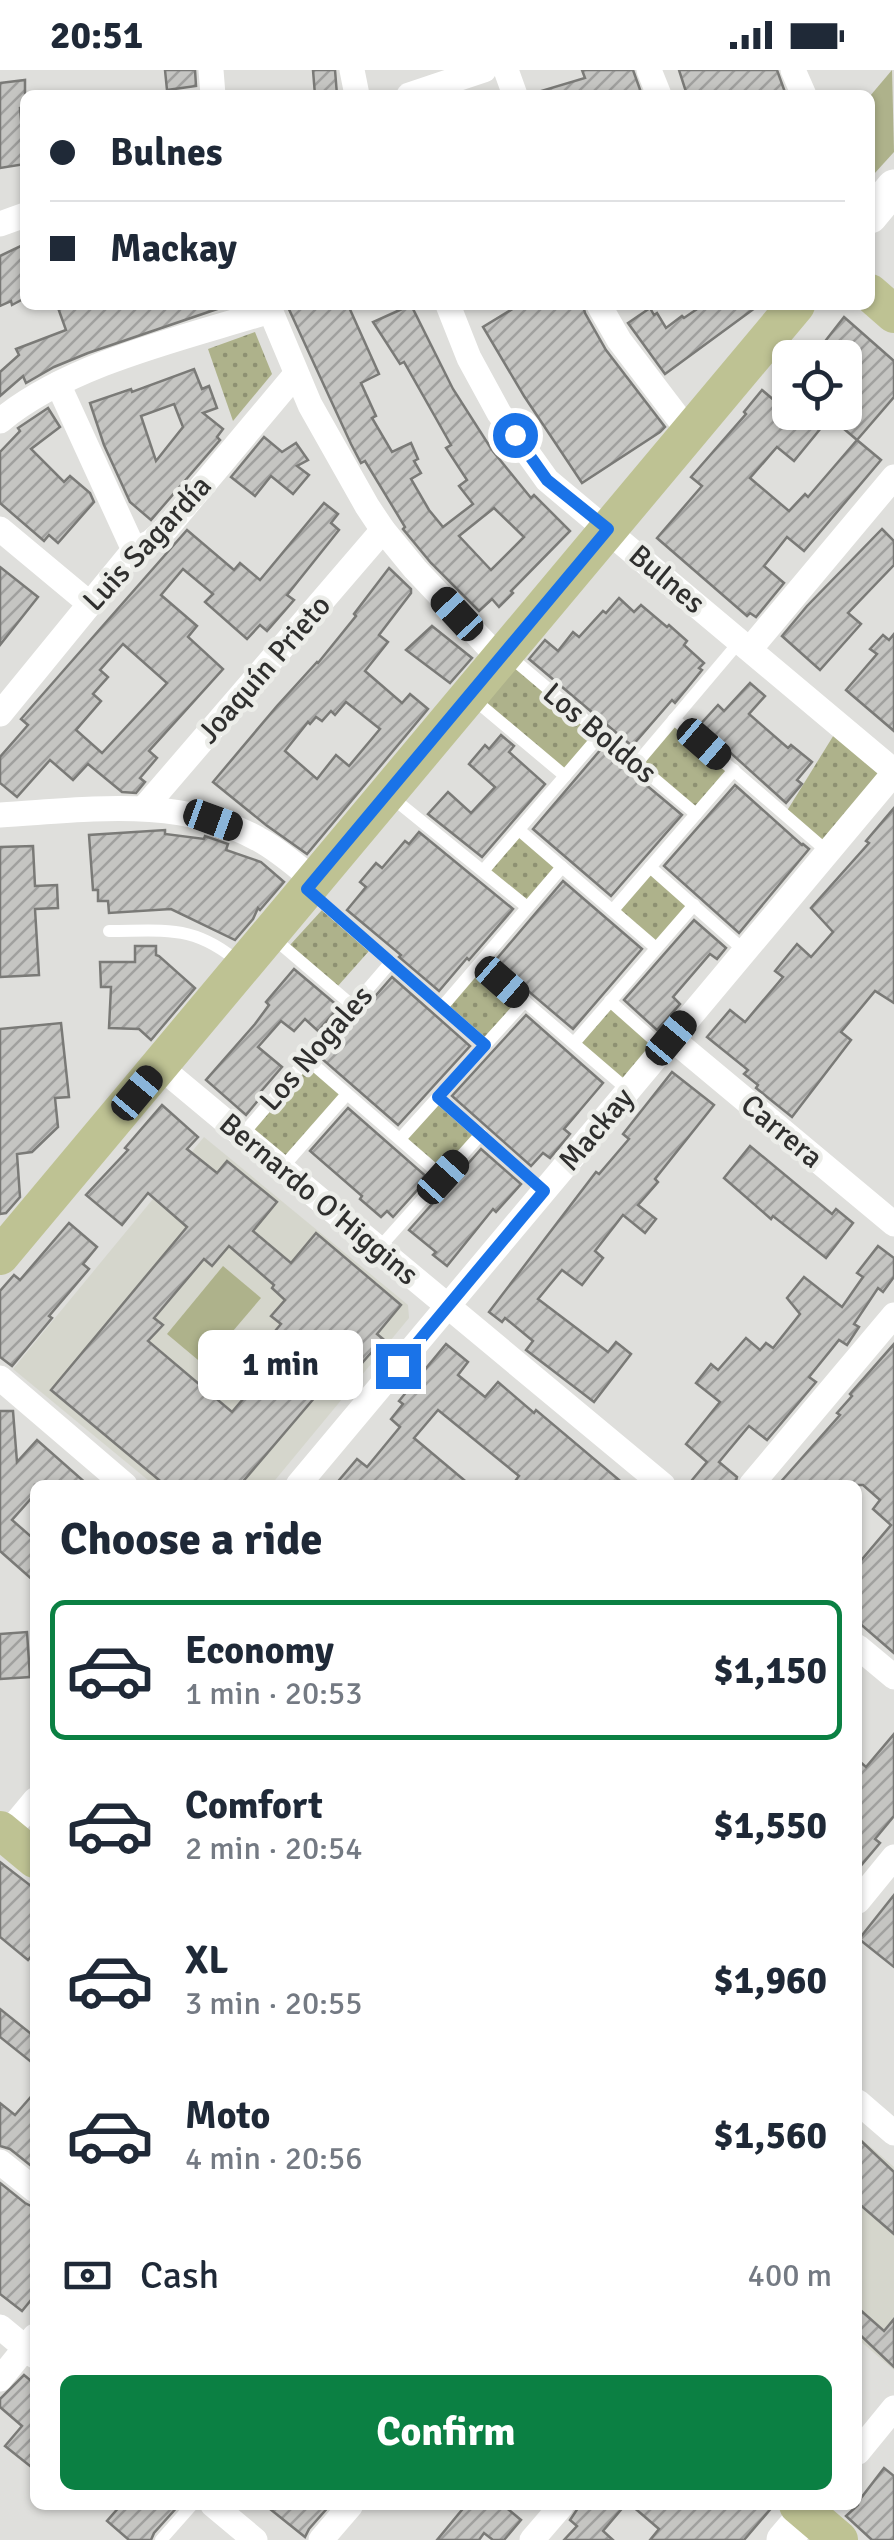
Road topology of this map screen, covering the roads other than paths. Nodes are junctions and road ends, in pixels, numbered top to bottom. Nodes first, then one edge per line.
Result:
1 (484, 70) edge
2 (424, 90) edge
3 (894, 186) edge
4 (875, 210) edge
5 (875, 297) edge
6 (263, 310) edge
7 (270, 310) edge
8 (450, 310) edge
9 (602, 310) edge
10 (781, 311) edge
11 (894, 314) edge
12 (296, 374) junction
13 (58, 384) junction
14 (0, 421) edge
15 (689, 432) junction
16 (894, 477) edge
17 (0, 529) edge
18 (608, 529) junction
19 (383, 530) junction
20 (134, 550) junction
21 (90, 604) junction
22 (745, 645) junction
23 (502, 656) junction
24 (469, 695) junction
25 (0, 714) edge
26 (674, 719) junction
27 (601, 734) junction
28 (636, 764) junction
29 (734, 770) junction
30 (894, 772) edge
31 (565, 776) junction
32 (387, 793) junction
33 (145, 807) junction
34 (0, 814) edge
35 (696, 814) junction
36 (518, 830) junction
37 (828, 852) junction
38 (562, 867) junction
39 (650, 867) junction
40 (483, 871) junction
41 (311, 885) junction
42 (694, 905) junction
43 (528, 907) junction
44 (613, 910) junction
45 (109, 931) dead end
46 (269, 934) junction
47 (656, 948) junction
48 (746, 952) junction
49 (390, 962) junction
50 (480, 962) junction
51 (243, 966) junction
52 (524, 1001) junction
53 (610, 1001) junction
54 (353, 1006) junction
55 (442, 1007) junction
56 (574, 1042) junction
57 (667, 1043) junction
58 (485, 1045) junction
59 (307, 1059) junction
60 (160, 1066) junction
61 (628, 1090) junction
62 (347, 1094) junction
63 (438, 1097) junction
64 (481, 1134) junction
65 (242, 1135) junction
66 (400, 1140) junction
67 (282, 1168) junction
68 (443, 1177) junction
69 (544, 1191) junction
70 (894, 1224) edge
71 (379, 1248) junction
72 (0, 1256) edge
73 (448, 1306) junction
74 (894, 1315) edge
75 (0, 1378) edge
76 (120, 1480) edge
77 (302, 1480) edge
78 (657, 1480) edge
79 (755, 1480) edge
80 (862, 1650) edge
81 (894, 1678) edge
82 (30, 1805) edge
83 (2, 1835) edge
84 (30, 1855) edge
85 (894, 1857) edge
86 (862, 1896) edge
87 (862, 2105) edge
88 (894, 2133) edge
89 (0, 2162) edge
90 (30, 2186) edge
91 (0, 2327) edge
92 (30, 2346) edge
93 (30, 2349) edge
94 (0, 2379) edge
95 (894, 2408) edge
96 (862, 2447) edge
97 (188, 2510) edge
98 (219, 2510) edge
99 (347, 2510) edge
100 (558, 2510) edge
101 (801, 2516) edge
102 (161, 2540) edge
103 (255, 2540) edge
104 (322, 2540) edge
105 (532, 2540) edge
106 (839, 2540) edge

1 - 2 street
3 - 4 main road
5 - 11 main road
6 - 13 street
7 - 12 street
8 - 18 street, Bulnes
9 - 15 street
10 - 15 main road
12 - 19 street
12 - 20 street, Luis Sagardía
13 - 14 street
13 - 20 street
15 - 18 main road
16 - 22 street
17 - 21 street
18 - 22 street, Bulnes
18 - 23 main road
19 - 23 street
19 - 33 street, Joaquín Prieto
20 - 21 street, Luis Sagardía
21 - 25 street, Luis Sagardía
22 - 26 lane
22 - 30 street, Bulnes
23 - 24 main road
23 - 27 lane, Los Boldos
24 - 31 lane, Los Boldos
24 - 32 main road
26 - 28 lane
26 - 29 lane, Los Boldos
27 - 28 lane, Los Boldos
27 - 31 lane
28 - 35 lane, Los Boldos
29 - 35 lane
29 - 37 lane, Los Boldos
30 - 37 street, Mackay
31 - 36 lane
32 - 40 lane
32 - 41 main road
33 - 34 street
33 - 41 street
35 - 39 lane
36 - 38 lane
36 - 40 lane
37 - 48 street, Mackay
38 - 43 lane
38 - 44 lane
39 - 42 lane
39 - 44 lane
40 - 43 lane
41 - 46 main road
41 - 49 lane
42 - 47 lane
42 - 48 lane
43 - 50 lane
44 - 47 lane
45 - 51 lane
46 - 51 main road
46 - 54 lane
47 - 53 lane
48 - 57 street, Mackay
49 - 54 lane, Los Nogales
49 - 55 lane
50 - 52 lane
50 - 55 lane
51 - 60 main road
52 - 56 lane
52 - 58 lane
53 - 56 lane
53 - 57 lane
54 - 59 lane, Los Nogales
55 - 58 lane
56 - 61 lane
57 - 61 street, Mackay
57 - 70 street, Carrera
58 - 63 lane
59 - 62 lane
59 - 65 lane, Los Nogales
60 - 65 street, Bernardo O'Higgins
60 - 72 main road
61 - 69 street, Mackay
62 - 66 lane
62 - 67 lane
63 - 64 lane
63 - 66 lane
64 - 68 lane
64 - 69 lane
65 - 67 street, Bernardo O'Higgins
66 - 68 lane
67 - 71 street, Bernardo O'Higgins
68 - 71 lane
69 - 73 street, Mackay
71 - 73 street, Bernardo O'Higgins
73 - 77 street, Mackay
73 - 78 street, Bernardo O'Higgins
74 - 79 street
75 - 76 street
80 - 81 street
82 - 83 street
83 - 84 main road
85 - 86 street
87 - 88 street
89 - 90 street
91 - 92 street
93 - 94 street
95 - 96 street
97 - 102 lane
98 - 103 street
99 - 104 street
100 - 105 street
101 - 106 main road

